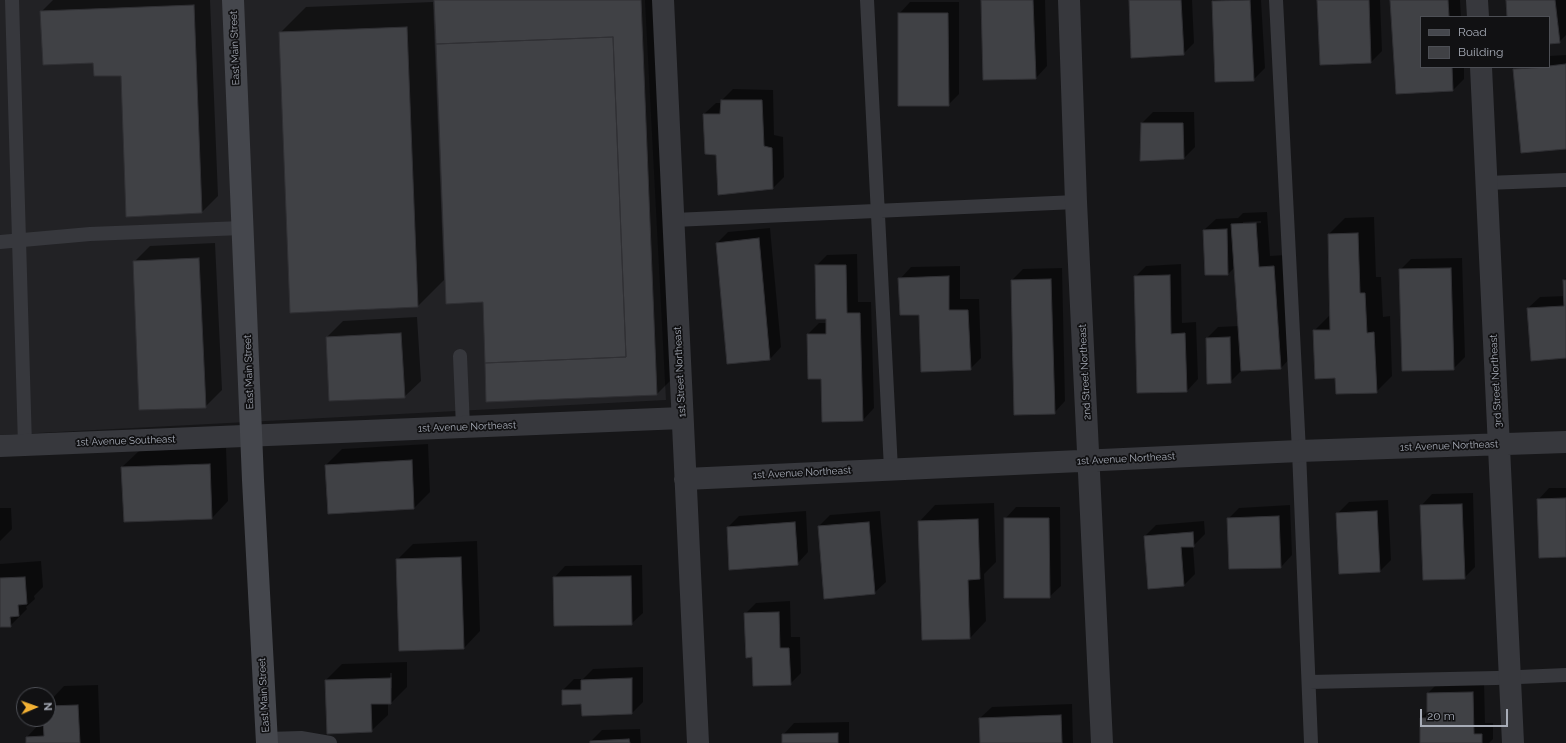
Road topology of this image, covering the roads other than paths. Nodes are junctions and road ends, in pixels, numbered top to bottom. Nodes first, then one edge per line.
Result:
1 (12, 0) edge
2 (232, 0) edge
3 (663, 0) edge
4 (867, 0) edge
5 (1069, 0) edge
6 (1276, 0) edge
7 (1477, 0) edge
8 (1478, 16) edge
9 (1481, 68) edge
10 (1566, 180) edge
11 (1486, 183) junction
12 (1076, 202) junction
13 (879, 211) junction
14 (674, 220) junction
15 (242, 228) junction
16 (20, 241) junction
17 (0, 242) edge
18 (460, 356) dead end
19 (682, 418) junction
20 (463, 427) junction
21 (251, 436) junction
22 (1566, 442) edge
23 (1500, 444) junction
24 (26, 445) junction
25 (0, 446) edge
26 (1299, 451) junction
27 (1089, 461) junction
28 (890, 469) junction
29 (685, 479) junction
30 (1566, 675) edge
31 (1510, 678) junction
32 (1309, 682) junction
33 (267, 741) edge
34 (330, 743) edge
35 (698, 743) edge
36 (1102, 743) edge
37 (1311, 743) edge
38 (1513, 743) edge

1 - 16 lane
2 - 15 main road, East Main Street
3 - 14 street, 1st Street Northeast
4 - 13 lane
5 - 12 street, 2nd Street Northeast
6 - 26 lane
7 - 8 street
9 - 11 street, 3rd Street Northeast
10 - 11 lane
11 - 23 street, 3rd Street Northeast
12 - 13 lane
12 - 27 street, 2nd Street Northeast
13 - 14 lane
13 - 28 lane
14 - 19 street, 1st Street Northeast
15 - 16 lane
15 - 21 main road, East Main Street
16 - 17 lane
16 - 24 lane
18 - 20 lane
19 - 20 street, 1st Avenue Northeast
19 - 29 street, 1st Street Northeast
20 - 21 street, 1st Avenue Northeast
21 - 24 street, 1st Avenue Southeast
21 - 33 main road, East Main Street
22 - 23 street, 1st Avenue Northeast
23 - 26 street, 1st Avenue Northeast
23 - 31 street, 3rd Street Northeast
24 - 25 street, 1st Avenue Southeast
26 - 27 street, 1st Avenue Northeast
26 - 32 lane
27 - 28 street, 1st Avenue Northeast
27 - 36 street, 2nd Street Northeast
28 - 29 street, 1st Avenue Northeast
29 - 35 street, 1st Street Northeast
30 - 31 lane
31 - 32 lane
31 - 38 street, 3rd Street Northeast
32 - 37 lane
33 - 34 lane

